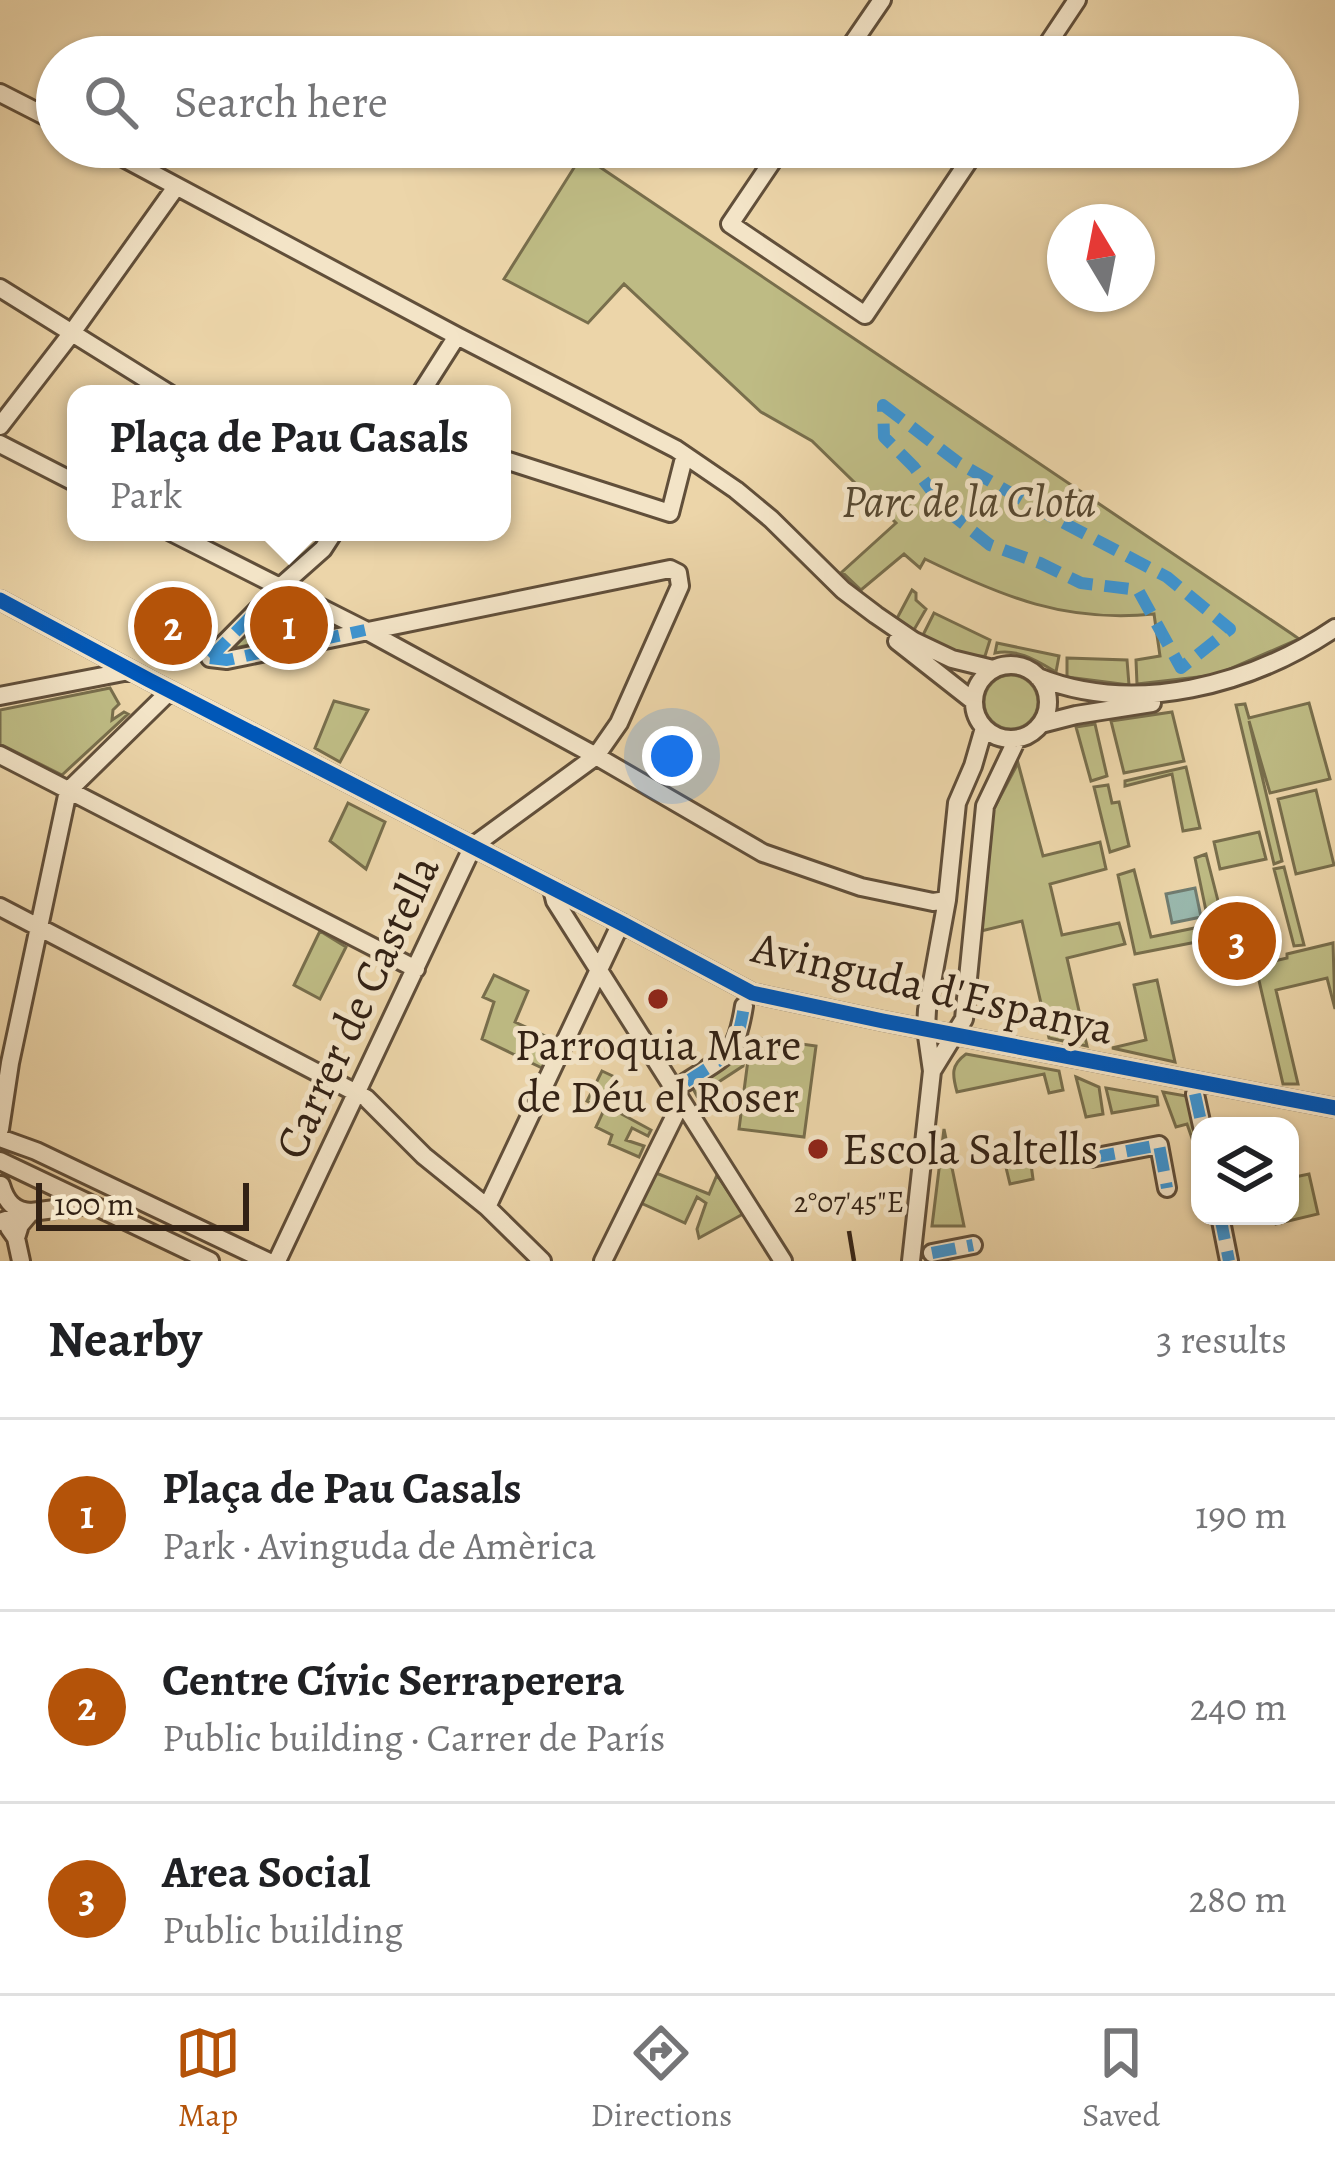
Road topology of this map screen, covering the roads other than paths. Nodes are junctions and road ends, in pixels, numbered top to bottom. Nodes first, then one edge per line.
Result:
1 (882, 0) edge
2 (1077, 0) edge
3 (857, 36) edge
4 (1053, 36) edge
5 (0, 93) edge
6 (36, 111) edge
7 (140, 168) edge
8 (768, 168) edge
9 (964, 168) edge
10 (176, 188) junction
11 (0, 288) edge
12 (71, 334) junction
13 (457, 336) junction
14 (155, 385) edge
15 (426, 385) edge
16 (584, 403) junction
17 (0, 426) edge
18 (0, 443) edge
19 (511, 462) edge
20 (683, 462) junction
21 (67, 478) edge
22 (188, 541) edge
23 (328, 541) edge
24 (279, 588) junction
25 (0, 600) edge
26 (865, 611) junction
27 (881, 623) junction
28 (1335, 628) edge
29 (360, 634) junction
30 (1335, 638) edge
31 (993, 669) junction
32 (130, 670) junction
33 (1038, 677) junction
34 (170, 691) junction
35 (0, 696) edge
36 (972, 700) junction
37 (1041, 724) junction
38 (984, 728) junction
39 (1017, 739) junction
40 (0, 755) edge
41 (596, 756) junction
42 (68, 791) junction
43 (473, 846) junction
44 (552, 889) junction
45 (947, 901) junction
46 (0, 907) edge
47 (621, 922) junction
48 (39, 928) junction
49 (416, 969) junction
50 (598, 972) junction
51 (744, 1006) dead end
52 (926, 1029) junction
53 (956, 1035) junction
54 (5, 1060) edge
55 (932, 1071) junction
56 (686, 1082) dead end
57 (356, 1093) junction
58 (1195, 1094) dead end
59 (681, 1103) junction
60 (1335, 1108) edge
61 (1200, 1117) edge
62 (0, 1129) edge
63 (0, 1138) edge
64 (1091, 1158) dead end
65 (0, 1161) edge
66 (0, 1184) edge
67 (1167, 1188) dead end
68 (92, 1204) junction
69 (487, 1207) junction
70 (31, 1212) junction
71 (2, 1221) edge
72 (1222, 1225) edge
73 (973, 1245) dead end
74 (19, 1250) edge
75 (932, 1253) dead end
76 (210, 1261) edge
77 (267, 1261) edge
78 (278, 1261) edge
79 (542, 1261) edge
80 (603, 1261) edge
81 (783, 1261) edge
82 (911, 1261) edge
83 (1229, 1261) edge

1 - 3 street
2 - 4 street
5 - 6 street
7 - 10 street
8 - 9 street
10 - 12 street
10 - 13 street
11 - 12 street
12 - 14 street
12 - 17 street
13 - 15 street
13 - 16 street
16 - 20 street
16 - 26 street
18 - 21 street
19 - 20 street
20 - 26 street
22 - 24 street
23 - 24 street
24 - 29 street
24 - 29 street
25 - 32 street, Avinguda d'Espanya
26 - 27 street
27 - 31 street
27 - 36 street
28 - 33 street
29 - 41 street
29 - 41 street, Carrer de Castella
30 - 37 street
31 - 33 street
31 - 36 street
32 - 34 street, Avinguda d'Espanya
32 - 35 street
33 - 37 street
34 - 42 street
34 - 43 street, Avinguda d'Espanya
36 - 38 street
37 - 39 street
38 - 39 street
38 - 45 street
39 - 53 street
40 - 42 street
41 - 43 street, Carrer de Castella
41 - 45 street
42 - 48 street
42 - 49 street
43 - 44 street, Avinguda d'Espanya
43 - 49 street, Carrer de Castella
44 - 47 street, Avinguda d'Espanya
44 - 50 street
45 - 52 street
46 - 48 street
47 - 50 street
47 - 52 street, Avinguda d'Espanya
48 - 54 street
48 - 57 street
49 - 57 street, Carrer de Castella
50 - 59 street
50 - 69 street
51 - 56 street
52 - 53 street, Avinguda d'Espanya
52 - 55 street
53 - 55 street
53 - 60 street, Avinguda d'Espanya
54 - 62 street
55 - 82 street
57 - 69 street
57 - 78 street, Carrer de Castella
58 - 61 street
59 - 80 street
59 - 81 street
63 - 77 street
64 - 67 street
65 - 68 street
66 - 70 street
68 - 70 street
68 - 76 street
69 - 79 street
70 - 71 street
70 - 74 street
71 - 74 street
72 - 83 street
73 - 75 street

